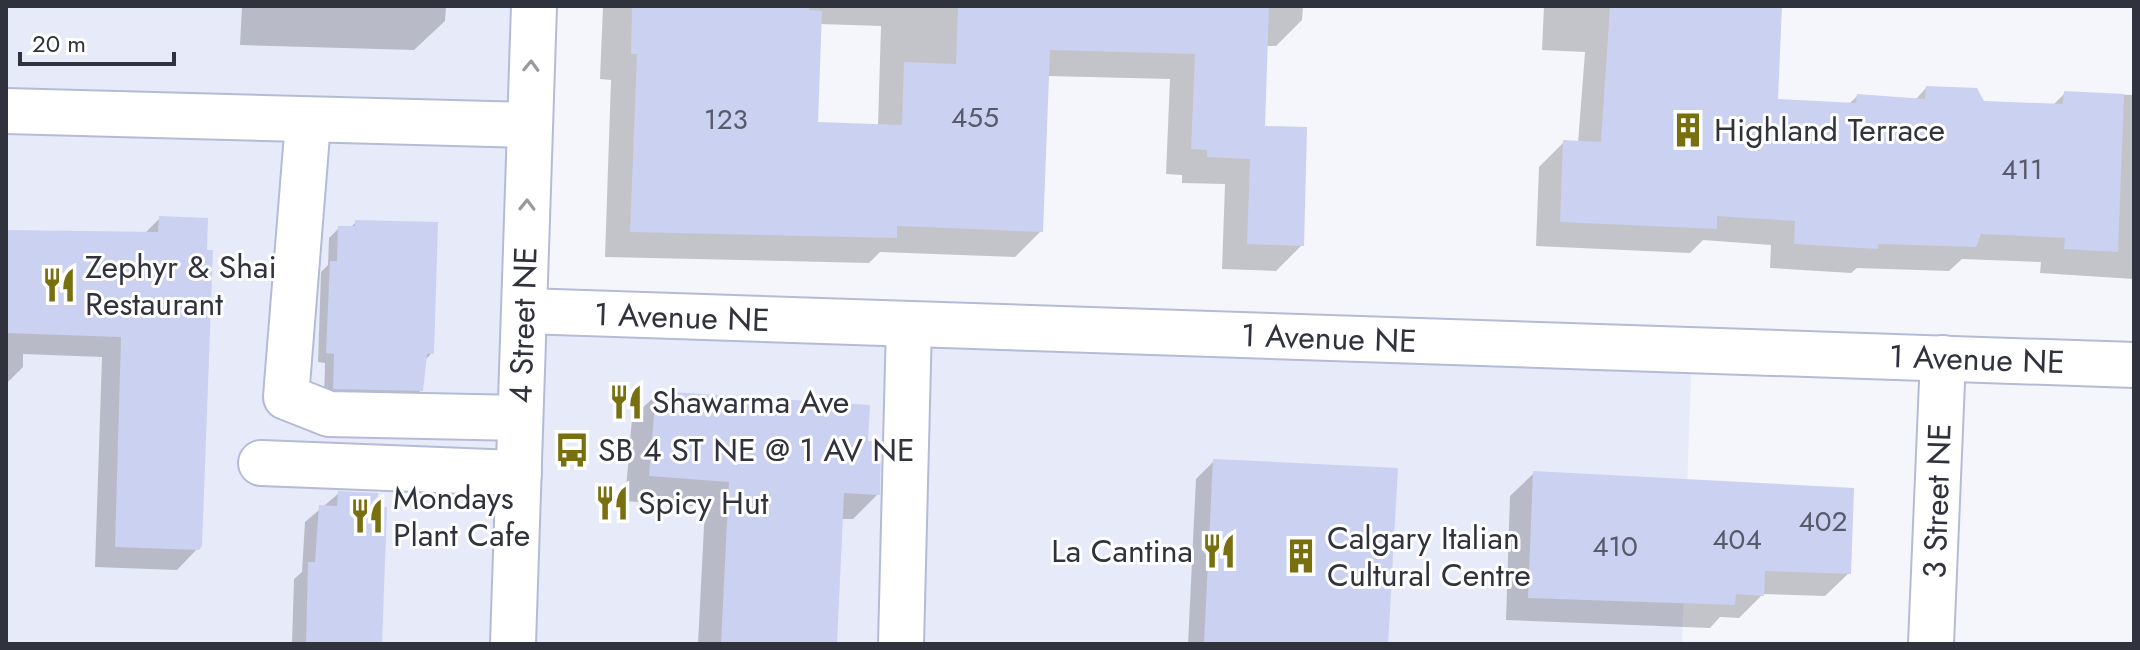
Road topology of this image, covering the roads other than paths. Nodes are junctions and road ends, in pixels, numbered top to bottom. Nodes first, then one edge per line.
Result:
1 (534, 6) edge
2 (6, 111) edge
3 (308, 122) junction
4 (529, 125) junction
5 (525, 311) junction
6 (909, 324) junction
7 (1943, 358) junction
8 (2134, 365) edge
9 (520, 418) junction
10 (261, 463) dead end
11 (519, 473) junction
12 (513, 644) edge
13 (901, 644) edge
14 (1931, 644) edge

4 -> 1 street, 4 Street NE
2 - 3 street
3 - 4 street
3 - 9 street
5 -> 4 street, 4 Street NE
5 - 6 street, 1 Avenue NE
5 - 9 street, 4 Street NE
6 - 7 street, 1 Avenue NE
6 - 13 street
7 - 8 street, 1 Avenue NE
7 - 14 street, 3 Street NE
9 - 11 street, 4 Street NE
10 - 11 street
11 - 12 street, 4 Street NE

